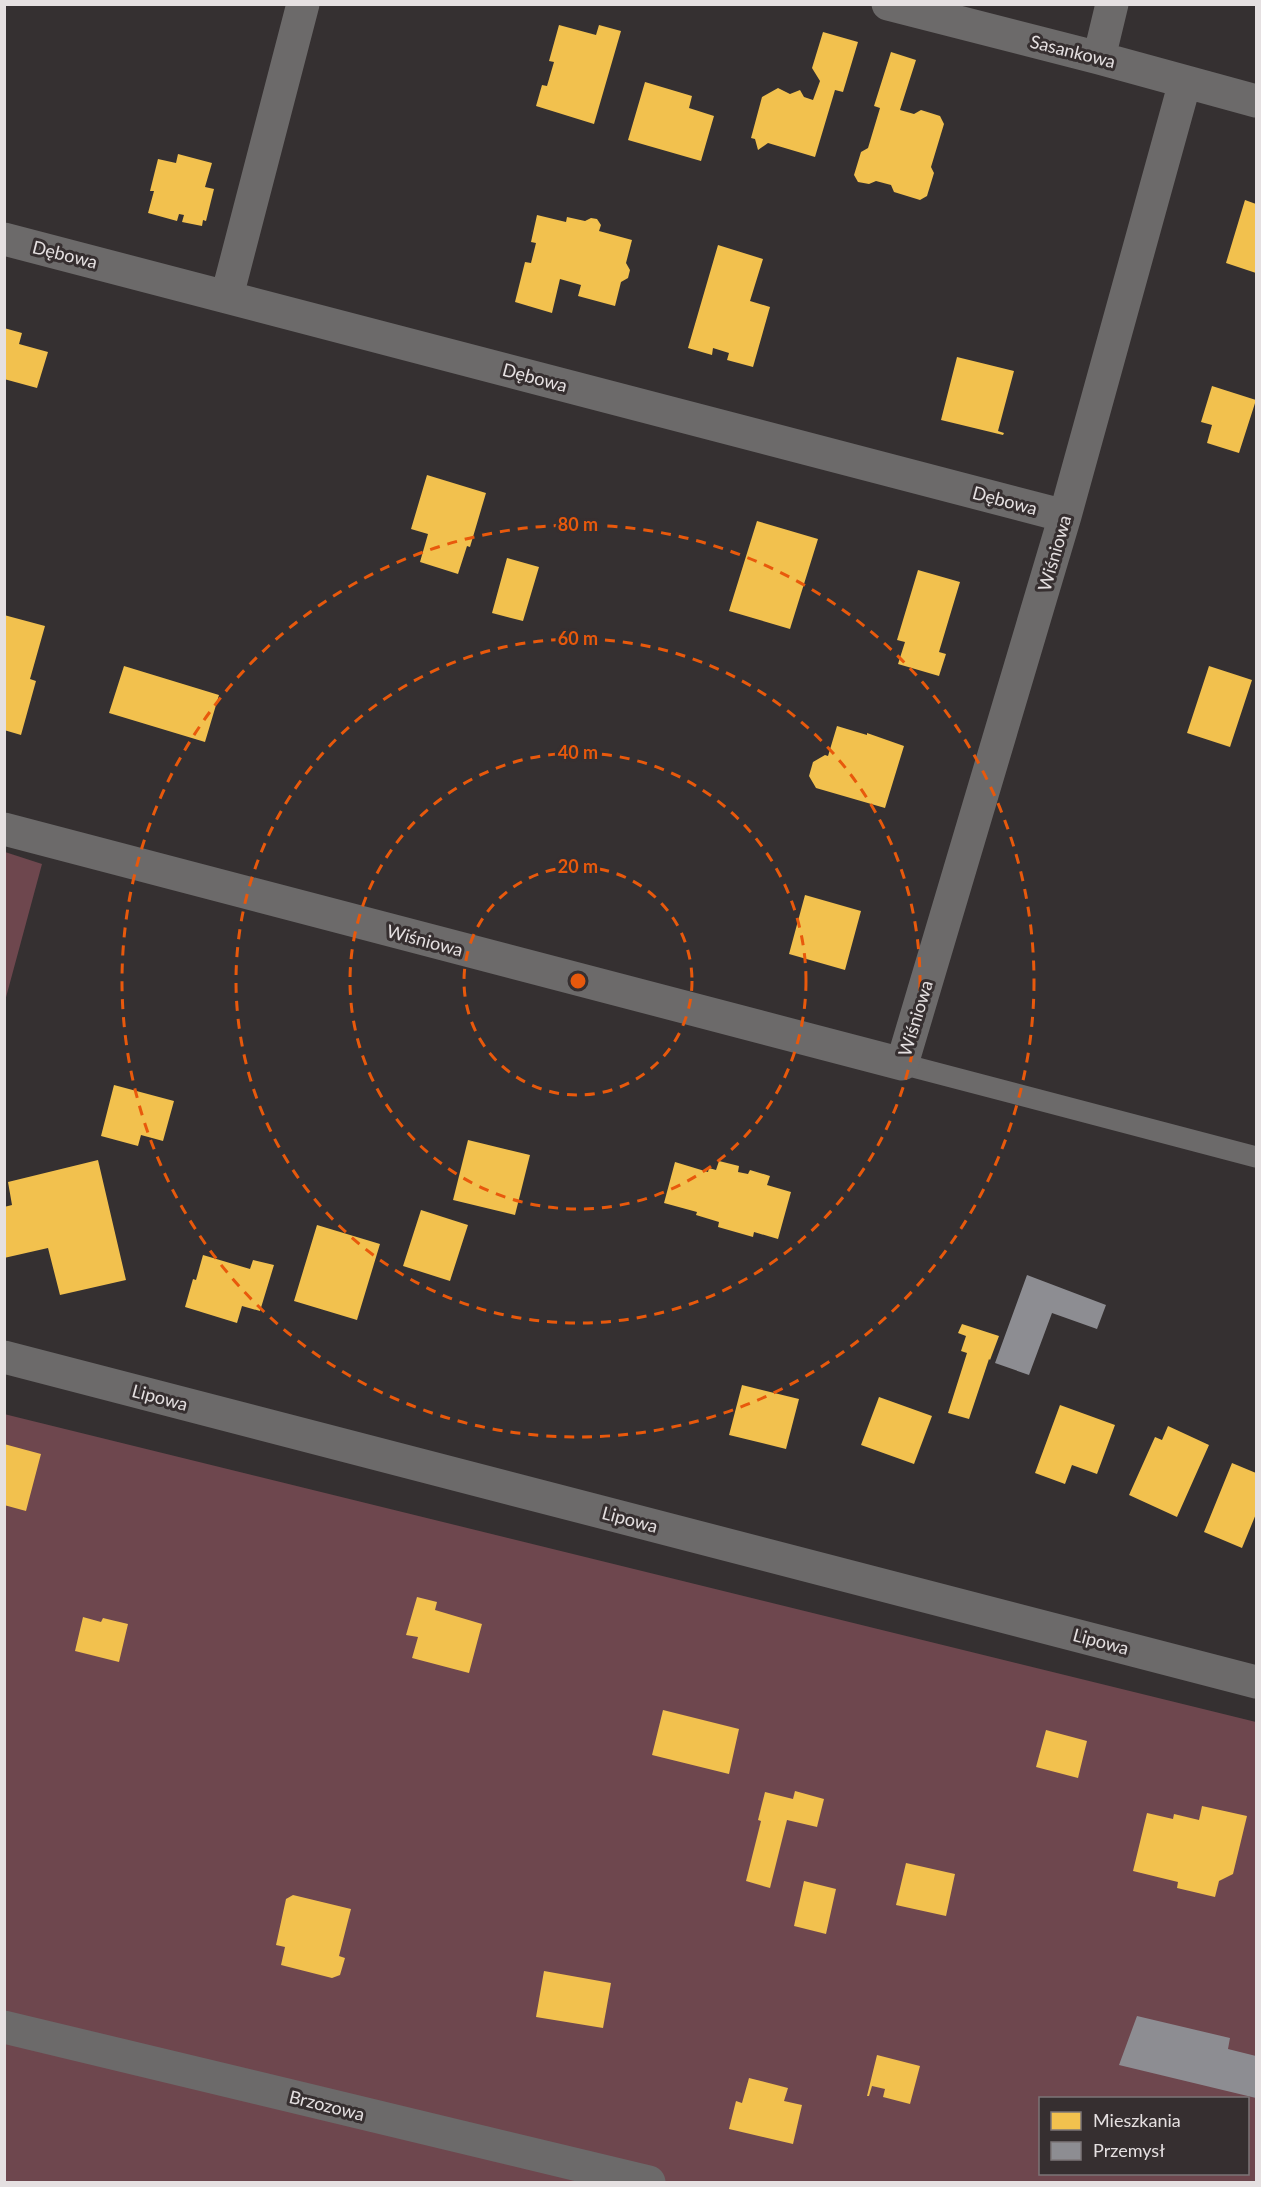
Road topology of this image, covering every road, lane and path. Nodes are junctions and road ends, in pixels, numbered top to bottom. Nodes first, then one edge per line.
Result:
1 (303, 4) edge
2 (888, 4) edge
3 (1112, 4) edge
4 (1099, 58) junction
5 (1185, 82) junction
6 (1257, 101) edge
7 (4, 239) edge
8 (227, 296) junction
9 (1065, 516) junction
10 (4, 829) edge
11 (902, 1064) junction
12 (1257, 1157) edge
13 (4, 1357) edge
14 (1257, 1682) edge
15 (4, 2027) edge
16 (650, 2182) edge

1 - 8 street
2 - 4 street, Sasankowa
3 - 4 street
4 - 5 street, Sasankowa
5 - 6 street, Sasankowa
5 - 9 street, Wiśniowa
7 - 8 street, Dębowa
8 - 9 street, Dębowa
9 - 11 street, Wiśniowa
10 - 11 street, Wiśniowa
11 - 12 lane
13 - 14 street, Lipowa
15 - 16 street, Brzozowa

